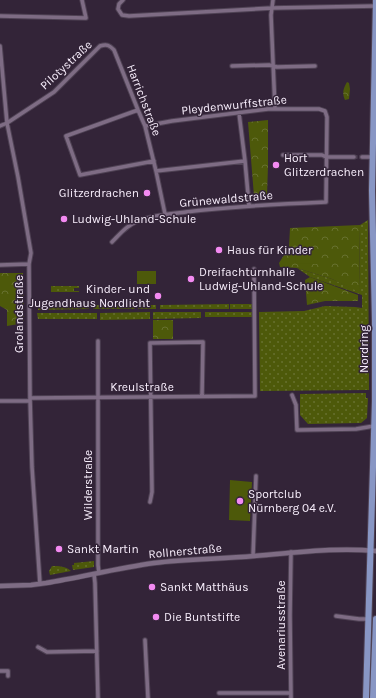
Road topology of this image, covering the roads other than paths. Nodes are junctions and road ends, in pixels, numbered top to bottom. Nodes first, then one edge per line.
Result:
1 (82, 0) edge
2 (123, 0) edge
3 (273, 0) edge
4 (376, 0) edge
5 (376, 6) edge
6 (272, 8) junction
7 (0, 16) edge
8 (105, 45) joint
9 (0, 46) edge
10 (232, 66) dead end
11 (273, 66) junction
12 (315, 66) dead end
13 (275, 109) junction
14 (138, 110) junction
15 (239, 113) junction
16 (7, 123) junction
17 (0, 126) edge
18 (145, 126) junction
19 (283, 155) dead end
20 (362, 156) tunnel mouth
21 (372, 156) junction
22 (326, 157) junction
23 (354, 157) tunnel mouth
24 (154, 161) junction
25 (245, 161) junction
26 (156, 171) junction
27 (249, 205) junction
28 (165, 214) junction
29 (112, 242) dead end
30 (0, 264) edge
31 (29, 264) junction
32 (254, 269) dead end
33 (98, 341) dead end
34 (292, 395) dead end
35 (202, 396) junction
36 (98, 397) junction
37 (151, 397) junction
38 (30, 400) junction
39 (0, 401) edge
40 (374, 426) junction
41 (256, 476) dead end
42 (150, 502) dead end
43 (373, 550) edge
44 (291, 552) junction
45 (254, 556) junction
46 (96, 574) junction
47 (40, 584) junction
48 (0, 586) edge
49 (336, 616) dead end
50 (376, 619) edge
51 (368, 620) junction
52 (376, 625) edge
53 (145, 640) dead end
54 (38, 646) dead end
55 (96, 651) junction
56 (0, 671) edge
57 (8, 676) dead end
58 (219, 693) dead end
59 (291, 693) junction
60 (98, 698) edge
61 (148, 698) edge
62 (292, 698) edge
63 (366, 698) edge
64 (374, 698) edge

1 - 7 street
2 - 6 street
3 - 6 street
4 - 5 main road, Nordring
5 - 6 street
5 - 21 main road, Nordring
6 - 11 street
8 - 14 street, Harrichstraße
8 - 16 street, Pilotystraße
9 - 16 street, Grolandstraße
10 - 11 street
11 - 12 street
11 - 13 street
13 - 15 street, Pleydenwurffstraße
13 - 22 street, Pleydenwurffstraße
14 - 18 street, Harrichstraße
14 - 24 street
15 - 18 street, Pleydenwurffstraße
15 - 25 street
16 - 17 street, Pilotystraße
16 - 31 street, Grolandstraße
18 - 24 street, Harrichstraße
19 - 22 street
20 - 21 street
21 - 40 main road, Nordring
22 - 23 street
22 - 27 street, Grünewaldstraße
24 - 26 street, Harrichstraße
25 - 26 street
25 - 27 street
26 - 28 street, Harrichstraße
27 - 28 street, Grünewaldstraße
28 - 29 street, Grünewaldstraße
30 - 31 street
31 - 38 street, Grolandstraße
32 - 35 street, Kreulstraße
33 - 36 street, Wilderstraße
34 - 40 street
35 - 37 street, Kreulstraße
35 - 37 street
36 - 37 street, Kreulstraße
36 - 38 street, Kreulstraße
36 - 46 street, Wilderstraße
37 - 42 street
38 - 39 street, Kreulstraße
38 - 47 street, Grolandstraße
40 - 43 main road, Nordring
41 - 45 street
43 - 44 street, Rollnerstraße
43 - 51 main road, Nordring
44 - 45 street, Rollnerstraße
44 - 59 street, Avenariusstraße
45 - 46 street, Rollnerstraße
46 - 47 street, Rollnerstraße
46 - 55 street, Wilderstraße
47 - 48 street, Rollnerstraße
49 - 51 street
50 - 52 main road
51 - 63 main road, Nordring
52 - 64 main road
53 - 61 street
54 - 55 street
55 - 60 street, Wilderstraße
56 - 57 street
58 - 59 street
59 - 62 street, Avenariusstraße

